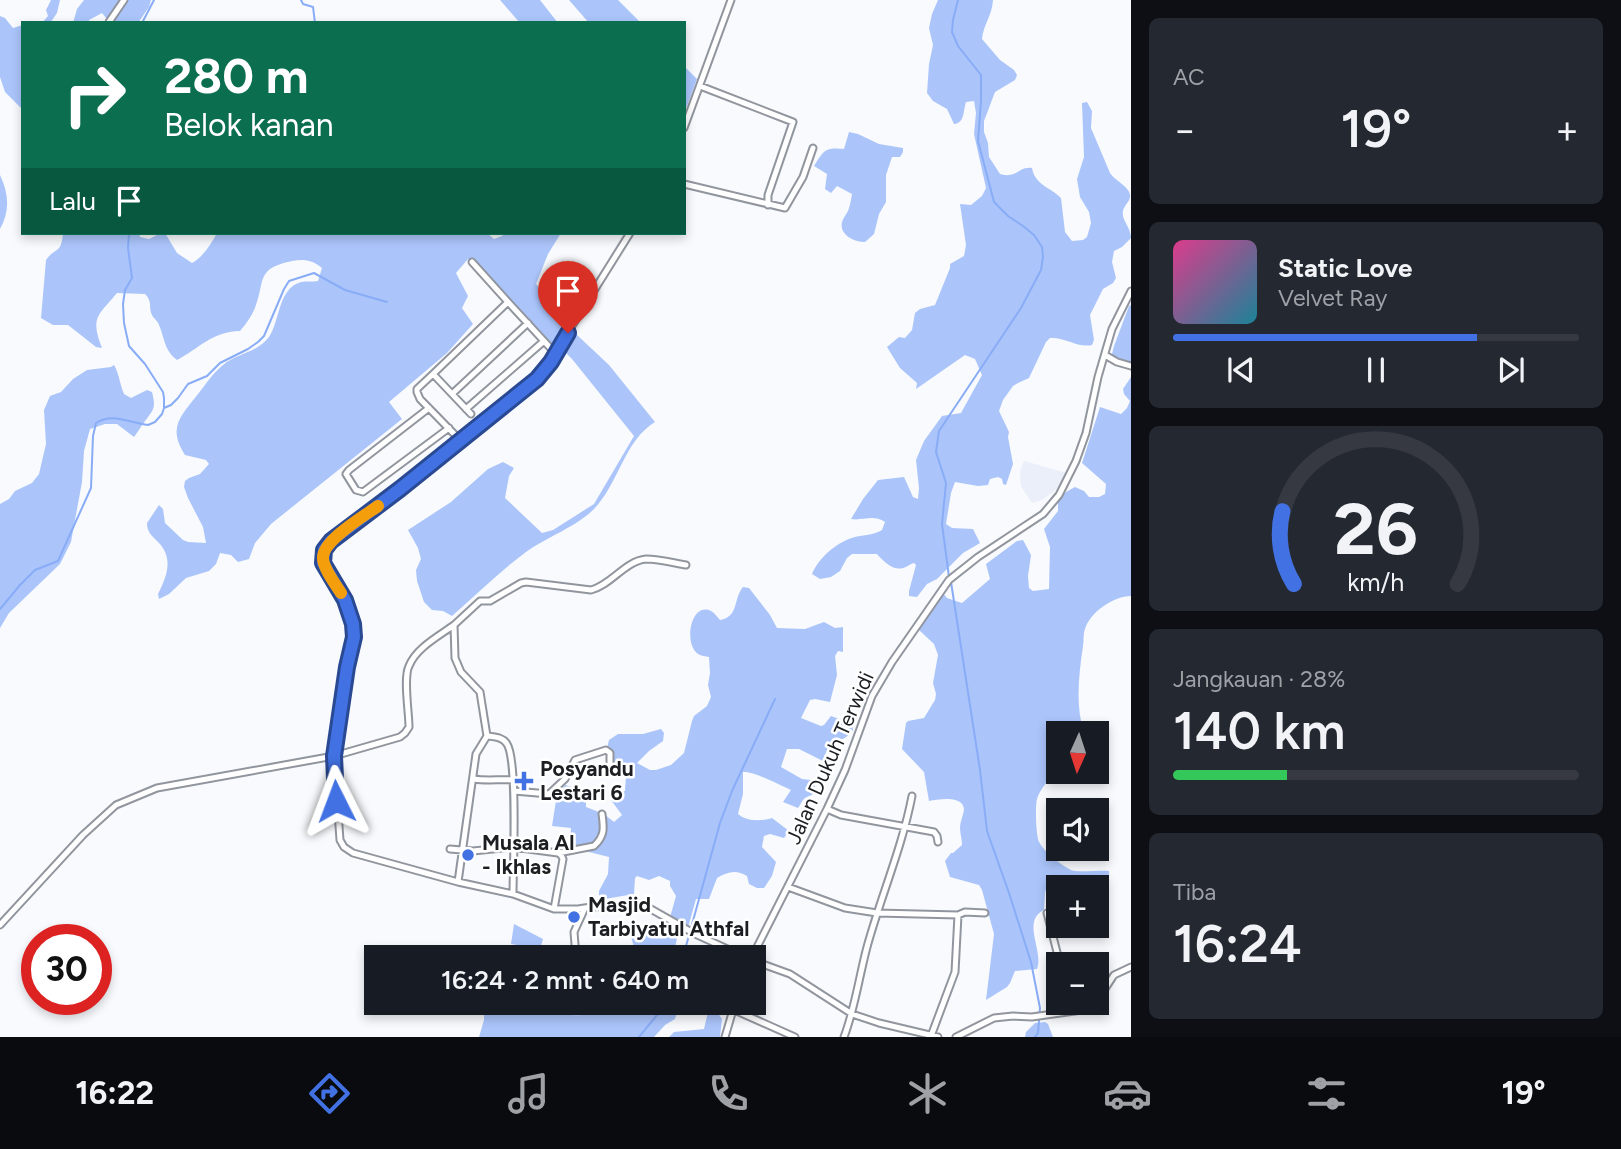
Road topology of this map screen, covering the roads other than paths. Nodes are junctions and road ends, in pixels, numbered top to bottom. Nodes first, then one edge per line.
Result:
1 (124, 0) edge
2 (731, 0) edge
3 (110, 21) edge
4 (699, 86) junction
5 (686, 122) edge
6 (813, 148) dead end
7 (686, 184) edge
8 (768, 205) junction
9 (629, 235) edge
10 (472, 262) dead end
11 (1131, 291) edge
12 (508, 302) junction
13 (528, 323) junction
14 (544, 341) junction
15 (555, 353) junction
16 (1105, 355) junction
17 (1131, 366) edge
18 (433, 374) junction
19 (452, 394) junction
20 (429, 408) junction
21 (449, 428) junction
22 (461, 440) junction
23 (686, 565) dead end
24 (454, 625) junction
25 (487, 736) junction
26 (334, 756) junction
27 (610, 772) dead end
28 (474, 779) junction
29 (513, 780) junction
30 (513, 792) junction
31 (912, 796) dead end
32 (827, 809) junction
33 (601, 814) dead end
34 (906, 827) junction
35 (938, 842) dead end
36 (513, 847) junction
37 (450, 849) dead end
38 (463, 850) junction
39 (558, 853) junction
40 (458, 882) junction
41 (788, 887) junction
42 (513, 894) junction
43 (585, 908) junction
44 (554, 909) junction
45 (877, 913) junction
46 (985, 913) dead end
47 (958, 915) junction
48 (0, 925) edge
49 (576, 945) edge
50 (719, 945) edge
51 (760, 945) edge
52 (766, 964) edge
53 (1131, 967) edge
54 (1109, 983) edge
55 (852, 1014) junction
56 (731, 1015) edge
57 (751, 1015) edge
58 (1050, 1015) edge
59 (914, 1035) edge
60 (934, 1036) edge
61 (725, 1037) edge
62 (794, 1037) edge
63 (844, 1037) edge
64 (956, 1037) edge

1 - 3 street
2 - 4 street
4 - 5 street
4 - 8 street
6 - 8 street
7 - 8 street
9 - 15 street
10 - 12 street
11 - 16 street, Jalan Dukuh Terwidi
12 - 13 street
12 - 18 street
13 - 14 street
13 - 19 street
14 - 15 street
14 - 19 street
15 - 22 street
16 - 17 street
16 - 32 street, Jalan Dukuh Terwidi
18 - 19 street
18 - 20 street
20 - 21 street
20 - 21 street
21 - 22 street
22 - 26 street
23 - 24 street
24 - 25 street
24 - 26 street
25 - 28 street
25 - 29 street
26 - 40 street
26 - 48 street
27 - 30 street
28 - 29 street
28 - 38 street
29 - 30 street
30 - 36 street
31 - 34 street
32 - 34 street
32 - 41 street, Jalan Dukuh Terwidi
33 - 39 street
34 - 35 street
34 - 45 street
36 - 38 street
36 - 39 street
36 - 42 street
37 - 38 street
38 - 40 street
39 - 44 street
40 - 42 street
41 - 45 street
41 - 51 street, Jalan Dukuh Terwidi
42 - 44 street
43 - 44 street
43 - 49 street
43 - 50 street
45 - 47 street
45 - 55 street
46 - 47 street
47 - 60 street
52 - 55 street
53 - 54 street
55 - 59 street
55 - 63 street
56 - 61 street
57 - 62 street
58 - 64 street
59 - 60 street

